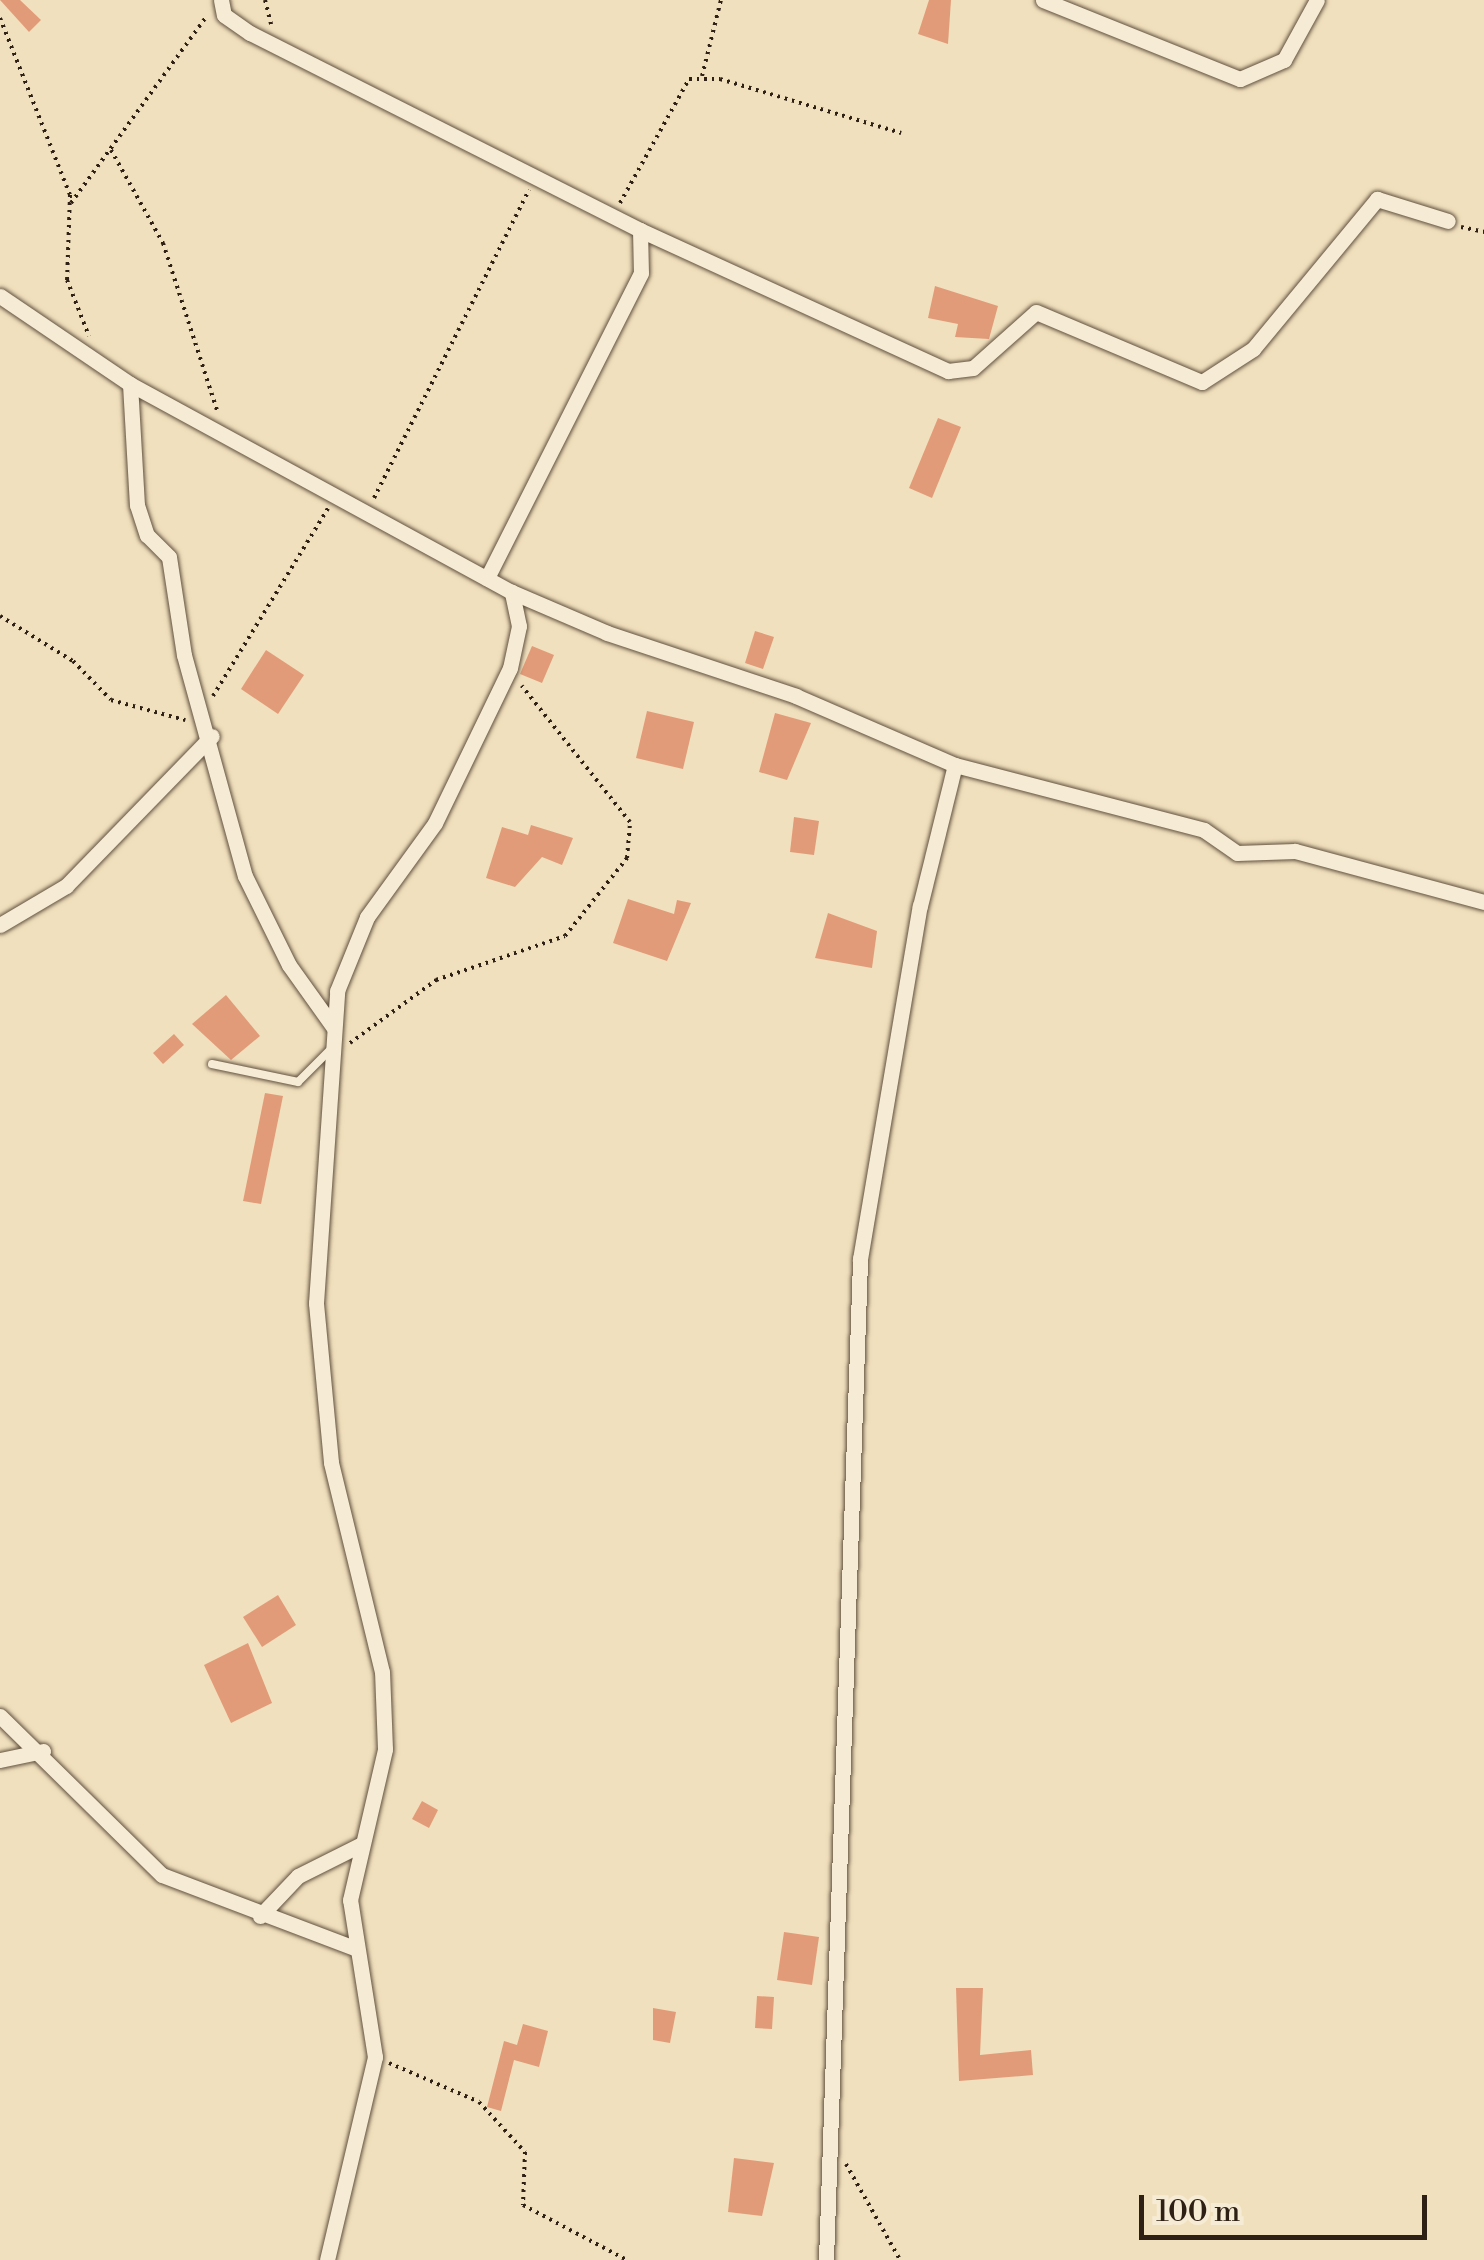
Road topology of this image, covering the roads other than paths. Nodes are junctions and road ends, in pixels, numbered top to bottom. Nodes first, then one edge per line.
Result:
1 (220, 0) edge
2 (1043, 0) edge
3 (1317, 0) edge
4 (1448, 221) road end
5 (640, 230) junction
6 (0, 296) edge
7 (130, 384) junction
8 (487, 578) junction
9 (512, 592) junction
10 (209, 722) junction
11 (955, 765) junction
12 (1484, 902) edge
13 (0, 925) edge
14 (336, 1040) junction
15 (212, 1064) dead end
16 (0, 1716) edge
17 (43, 1751) junction
18 (0, 1760) edge
19 (362, 1844) junction
20 (260, 1916) junction
21 (354, 1948) junction
22 (327, 2260) edge
23 (826, 2260) edge

1 - 5 street
2 - 3 street
4 - 5 street
5 - 8 street
6 - 7 street
7 - 8 street
7 - 10 street
8 - 9 street
9 - 11 street
9 - 14 street
10 - 13 street
10 - 14 street
11 - 12 street
11 - 23 street
14 - 15 lane
14 - 19 street
16 - 17 street
17 - 18 street
17 - 20 street
19 - 20 street
19 - 21 street
20 - 21 street
21 - 22 street

